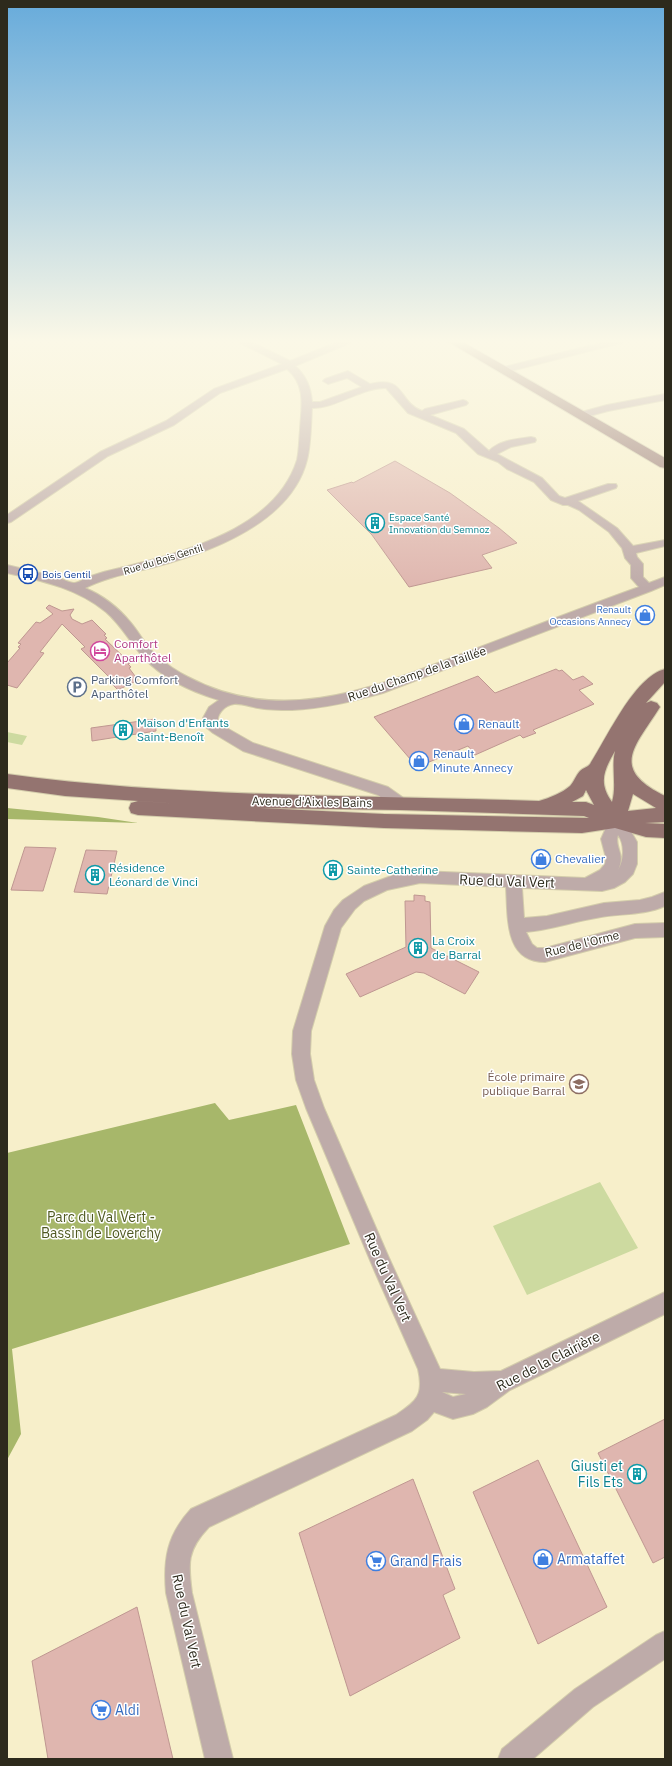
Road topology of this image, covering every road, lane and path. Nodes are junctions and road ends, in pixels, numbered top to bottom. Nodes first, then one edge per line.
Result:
1 (169, 423) edge
2 (305, 423) edge
3 (441, 423) edge
4 (596, 423) edge
5 (531, 440) dead end
6 (490, 456) junction
7 (665, 464) edge
8 (612, 486) dead end
9 (570, 501) junction
10 (7, 520) edge
11 (665, 543) edge
12 (629, 551) junction
13 (7, 569) edge
14 (665, 581) edge
15 (76, 587) junction
16 (647, 588) junction
17 (665, 674) edge
18 (665, 687) edge
19 (234, 699) junction
20 (597, 769) junction
21 (622, 769) junction
22 (7, 781) edge
23 (7, 794) edge
24 (400, 803) junction
25 (665, 804) edge
26 (540, 807) junction
27 (665, 815) edge
28 (616, 821) junction
29 (665, 831) edge
30 (514, 881) junction
31 (665, 898) edge
32 (516, 925) junction
33 (665, 930) edge
34 (665, 1303) edge
35 (431, 1389) junction
36 (665, 1644) edge
37 (218, 1759) edge
38 (512, 1759) edge

1 - 10 street
2 - 15 street, Rue du Bois Gentil
3 - 6 street
4 - 7 main road
5 - 6 street
6 - 9 street
8 - 9 street
9 - 12 street
11 - 12 street
12 - 16 street
13 - 15 street, Rue du Champ de la Taillée
14 - 16 street, Rue du Champ de la Taillée
15 - 19 street, Rue du Champ de la Taillée
16 - 19 street, Rue du Champ de la Taillée
17 - 20 main road
18 - 21 main road
19 - 24 street
20 - 26 main road
20 - 28 main road
21 - 25 main road
21 - 28 main road
22 - 24 main road, Avenue d'Aix les Bains
23 - 28 main road, Avenue d'Aix les Bains
24 - 26 main road, Avenue d'Aix les Bains
26 - 28 main road, Avenue d'Aix les Bains
27 - 28 main road, Avenue d'Aix les Bains
28 - 29 main road, Avenue d'Aix les Bains
28 - 30 street, Rue du Val Vert
30 - 32 street, Rue de l'Orme
30 - 35 street, Rue du Val Vert
31 - 32 street
32 - 33 street, Rue de l'Orme
34 - 35 street, Rue de la Clairière
35 - 37 street, Rue du Val Vert
36 - 38 street

